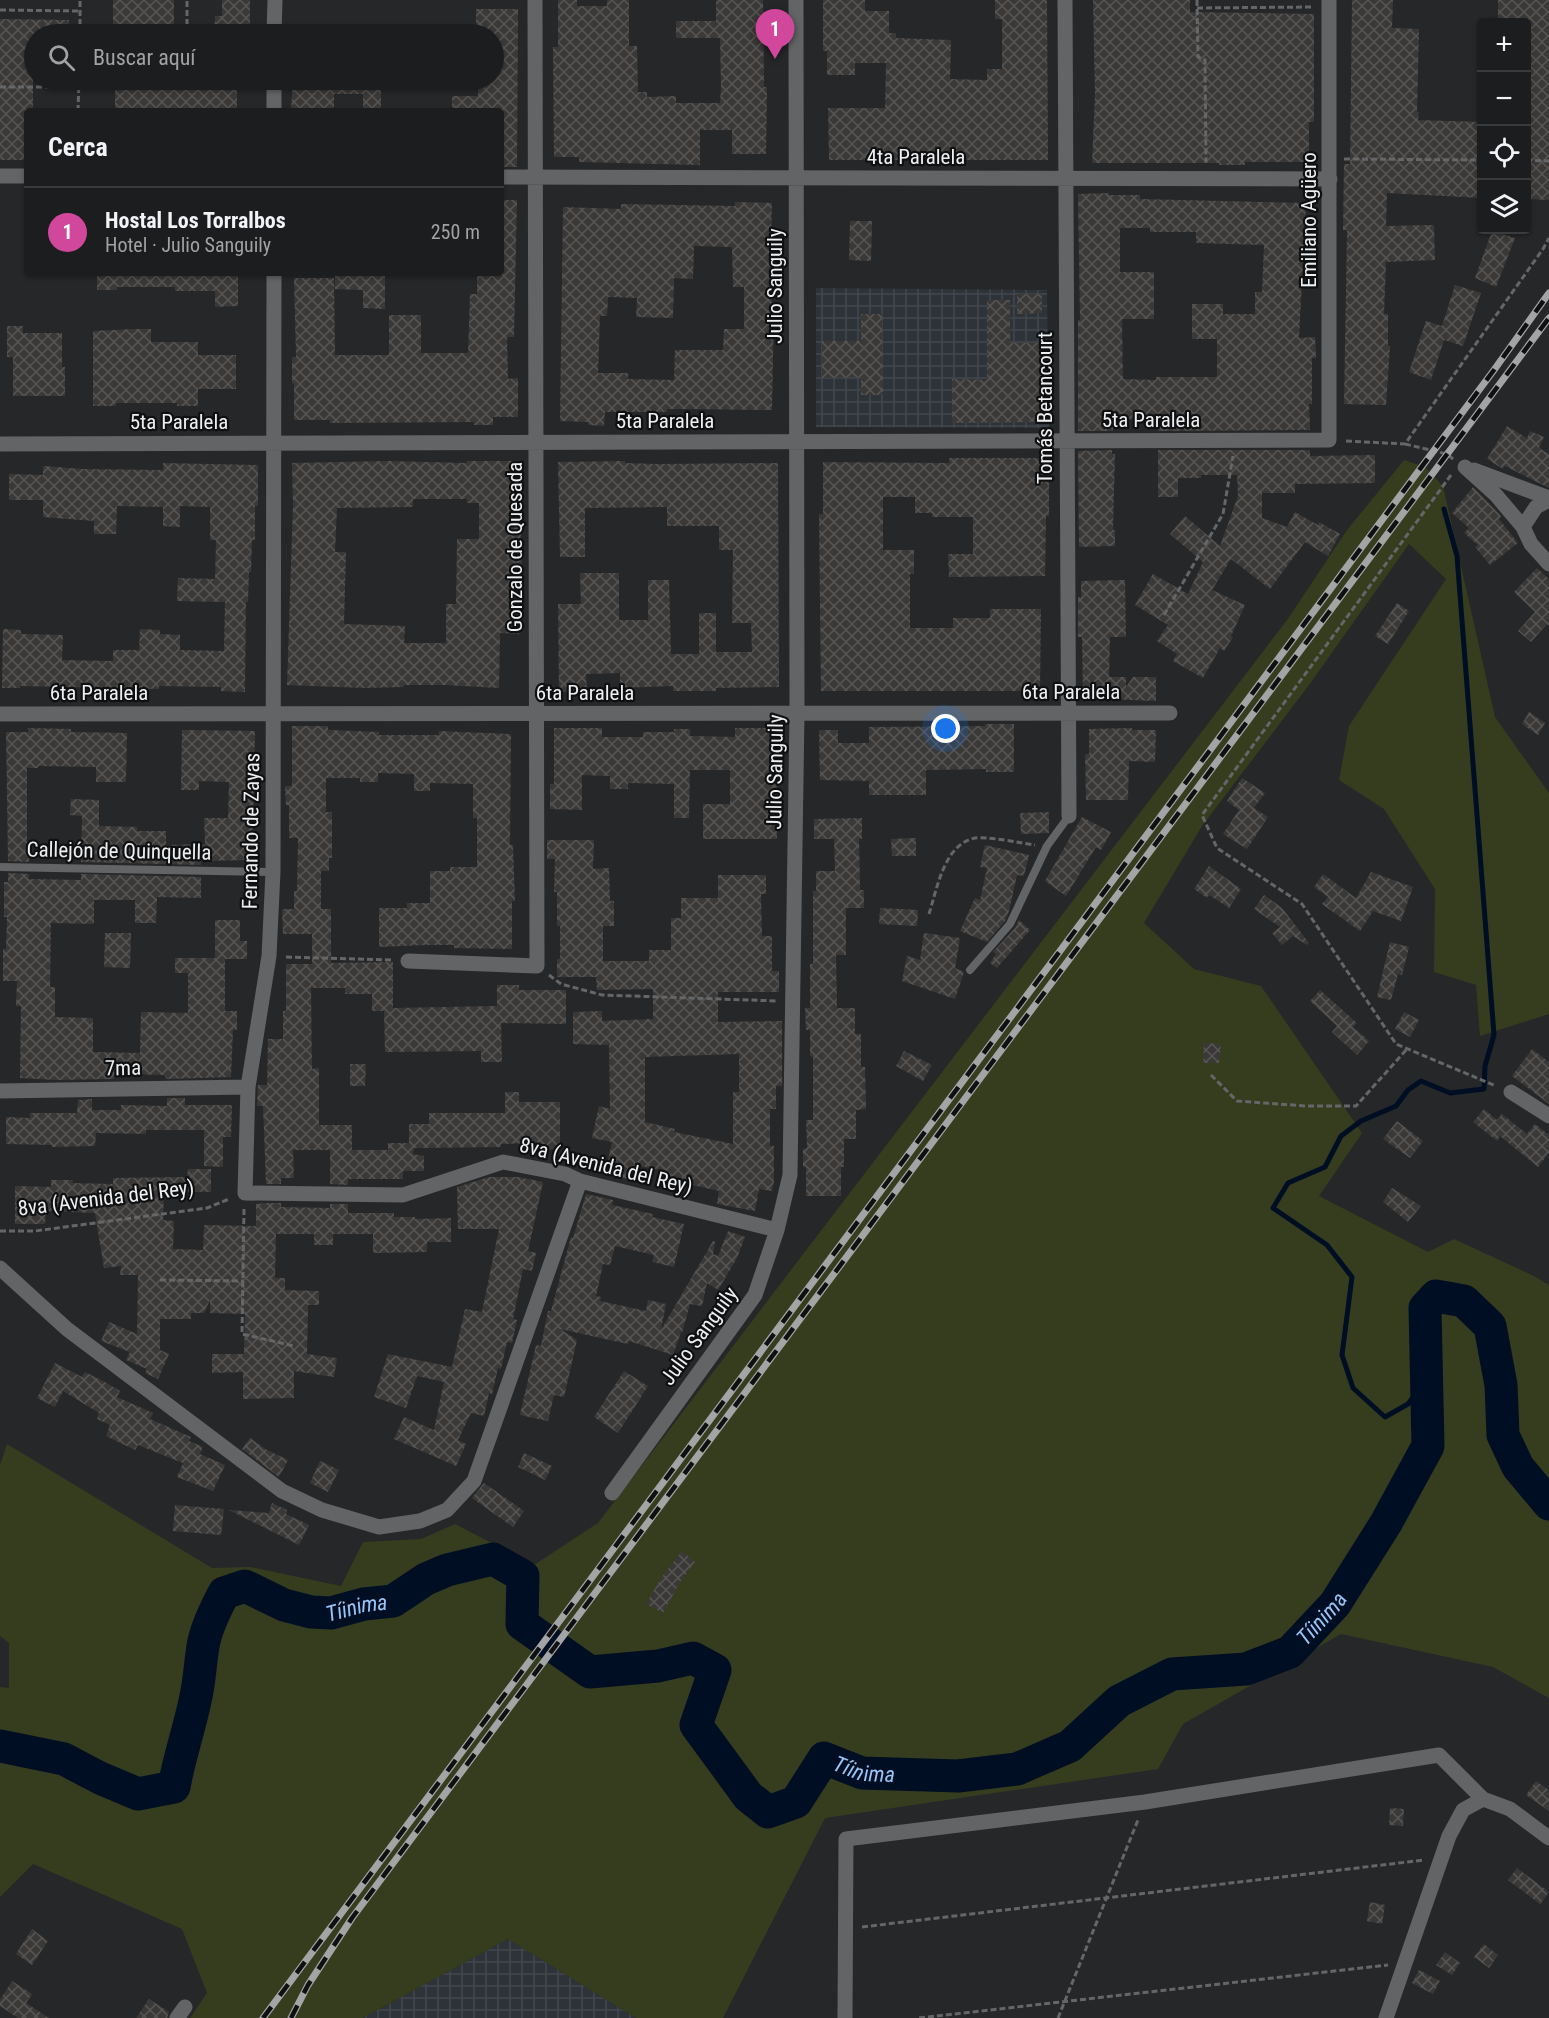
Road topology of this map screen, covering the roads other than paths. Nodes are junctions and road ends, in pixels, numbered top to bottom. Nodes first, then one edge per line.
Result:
1 (275, 0) edge
2 (536, 0) edge
3 (796, 0) edge
4 (1065, 0) edge
5 (1329, 3) edge
6 (274, 24) edge
7 (274, 90) edge
8 (274, 108) edge
9 (0, 176) edge
10 (24, 176) edge
11 (504, 177) edge
12 (536, 177) junction
13 (796, 178) junction
14 (1065, 178) junction
15 (1330, 179) junction
16 (274, 276) edge
17 (1329, 440) joint
18 (1066, 441) junction
19 (796, 442) junction
20 (275, 443) junction
21 (536, 443) junction
22 (0, 444) edge
23 (1549, 499) edge
24 (1523, 527) junction
25 (1549, 564) edge
26 (1068, 713) junction
27 (0, 714) edge
28 (273, 714) junction
29 (537, 714) junction
30 (797, 714) junction
31 (1170, 714) dead end
32 (1069, 816) joint
33 (0, 867) edge
34 (273, 872) junction
35 (408, 961) road end
36 (970, 970) dead end
37 (248, 1087) junction
38 (0, 1091) edge
39 (1511, 1092) road end
40 (1549, 1116) edge
41 (580, 1181) junction
42 (245, 1192) joint
43 (777, 1230) junction
44 (0, 1268) edge
45 (612, 1493) dead end
46 (1483, 1799) junction
47 (1549, 1838) edge
48 (845, 2018) edge
49 (1386, 2018) edge

1 - 6 street
2 - 12 street, Gonzalo de Quesada
3 - 13 street, Julio Sanguily
4 - 14 street, Tomás Betancourt
5 - 15 street, Emiliano Agüero
7 - 8 street
9 - 10 street
11 - 12 street, 4ta Paralela
12 - 13 street, 4ta Paralela
12 - 21 street, Gonzalo de Quesada
13 - 14 street, 4ta Paralela
13 - 19 street, Julio Sanguily
14 - 15 street, 4ta Paralela
14 - 18 street, Tomás Betancourt
15 - 17 street, Emiliano Agüero
16 - 20 street, Fernando de Zayas
17 - 18 street, 5ta Paralela
18 - 19 street, 5ta Paralela
18 - 26 street, Tomás Betancourt
19 - 21 street, 5ta Paralela
19 - 30 street, Julio Sanguily
20 - 21 street, 5ta Paralela
20 - 22 street, 5ta Paralela
20 - 28 street, Fernando de Zayas
21 - 29 street, Gonzalo de Quesada
23 - 24 street
23 - 24 street
24 - 25 street
26 - 30 street, 6ta Paralela
26 - 31 street, 6ta Paralela
26 - 32 street, Tomás Betancourt
27 - 28 street, 6ta Paralela
28 - 29 street, 6ta Paralela
28 - 34 street, Fernando de Zayas
29 - 30 street, 6ta Paralela
29 - 35 street, Gonzalo de Quesada
30 - 43 street, Julio Sanguily
32 - 36 lane
33 - 34 lane, Callejón de Quinquella
34 - 37 street, Fernando de Zayas
37 - 38 street, 7ma
37 - 42 street, Fernando de Zayas
39 - 40 street
41 - 42 street, 8va (Avenida del Rey)
41 - 43 street, 8va (Avenida del Rey)
41 - 44 street
43 - 45 street, Julio Sanguily
46 - 47 street
46 - 48 street
46 - 49 street

